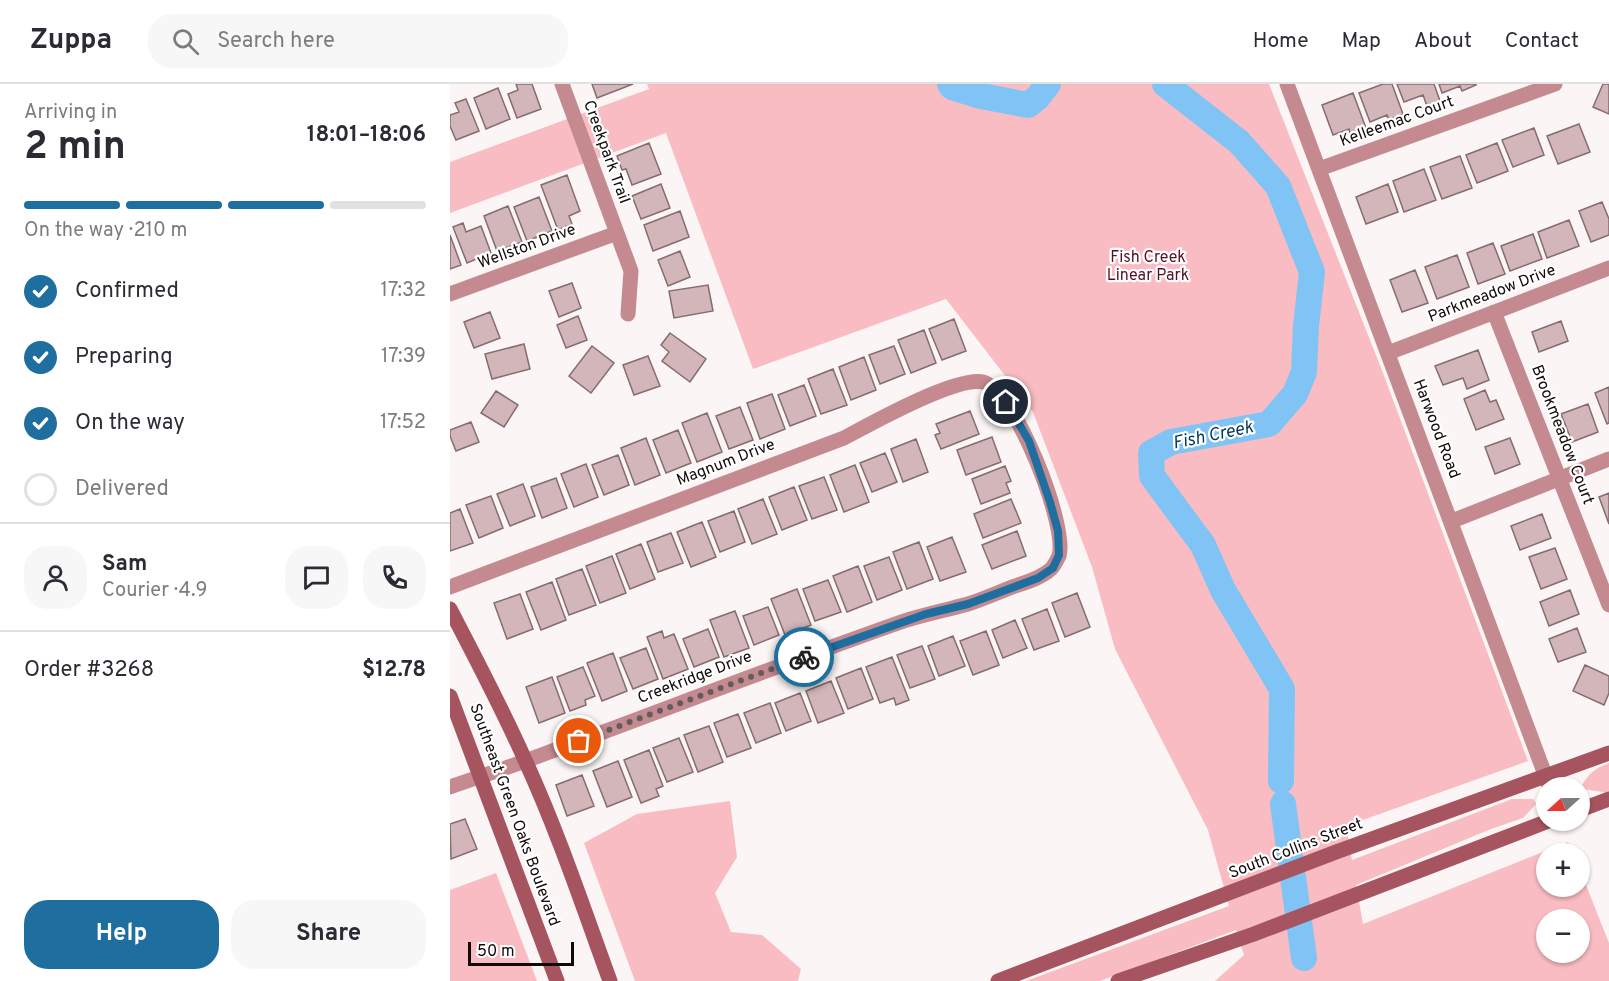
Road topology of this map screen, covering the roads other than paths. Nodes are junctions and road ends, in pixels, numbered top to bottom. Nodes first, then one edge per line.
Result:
1 (562, 84) edge
2 (1287, 84) edge
3 (1555, 84) edge
4 (1319, 169) junction
5 (617, 233) junction
6 (1609, 268) edge
7 (450, 294) edge
8 (1494, 312) junction
9 (627, 314) dead end
10 (1388, 353) junction
11 (1609, 459) edge
12 (1560, 479) junction
13 (1452, 521) junction
14 (1058, 531) joint
15 (450, 587) edge
16 (1609, 604) edge
17 (450, 609) edge
18 (450, 696) edge
19 (1609, 753) edge
20 (526, 761) junction
21 (480, 776) junction
22 (1546, 777) edge
23 (1559, 777) edge
24 (1536, 786) edge
25 (450, 787) edge
26 (1609, 799) edge
27 (1590, 806) edge
28 (1536, 826) edge
29 (557, 981) edge
30 (610, 981) edge
31 (998, 981) edge
32 (1119, 981) edge

1 - 5 street, Creekpark Trail
2 - 4 street, Harwood Road
3 - 4 street, Kelleemac Court
4 - 10 street, Harwood Road
5 - 7 street, Wellston Drive
5 - 9 street, Creekpark Trail
6 - 8 street, Parkmeadow Drive
8 - 10 street, Parkmeadow Drive
8 - 12 street, Brookmeadow Court
10 - 13 street, Harwood Road
11 - 12 street
12 - 13 street
12 - 16 street, Brookmeadow Court
13 - 22 street, Harwood Road
14 - 15 street, Magnum Drive
14 - 20 street, Creekridge Drive
17 - 20 main road, Southeast Green Oaks Boulevard
18 - 21 main road, Southeast Green Oaks Boulevard
19 - 23 main road, South Collins Street
20 - 21 street, Creekridge Drive
20 - 30 main road, Southeast Green Oaks Boulevard
21 - 25 street, Creekridge Drive
21 - 29 main road, Southeast Green Oaks Boulevard
24 - 31 main road, South Collins Street
26 - 27 main road
28 - 32 main road

